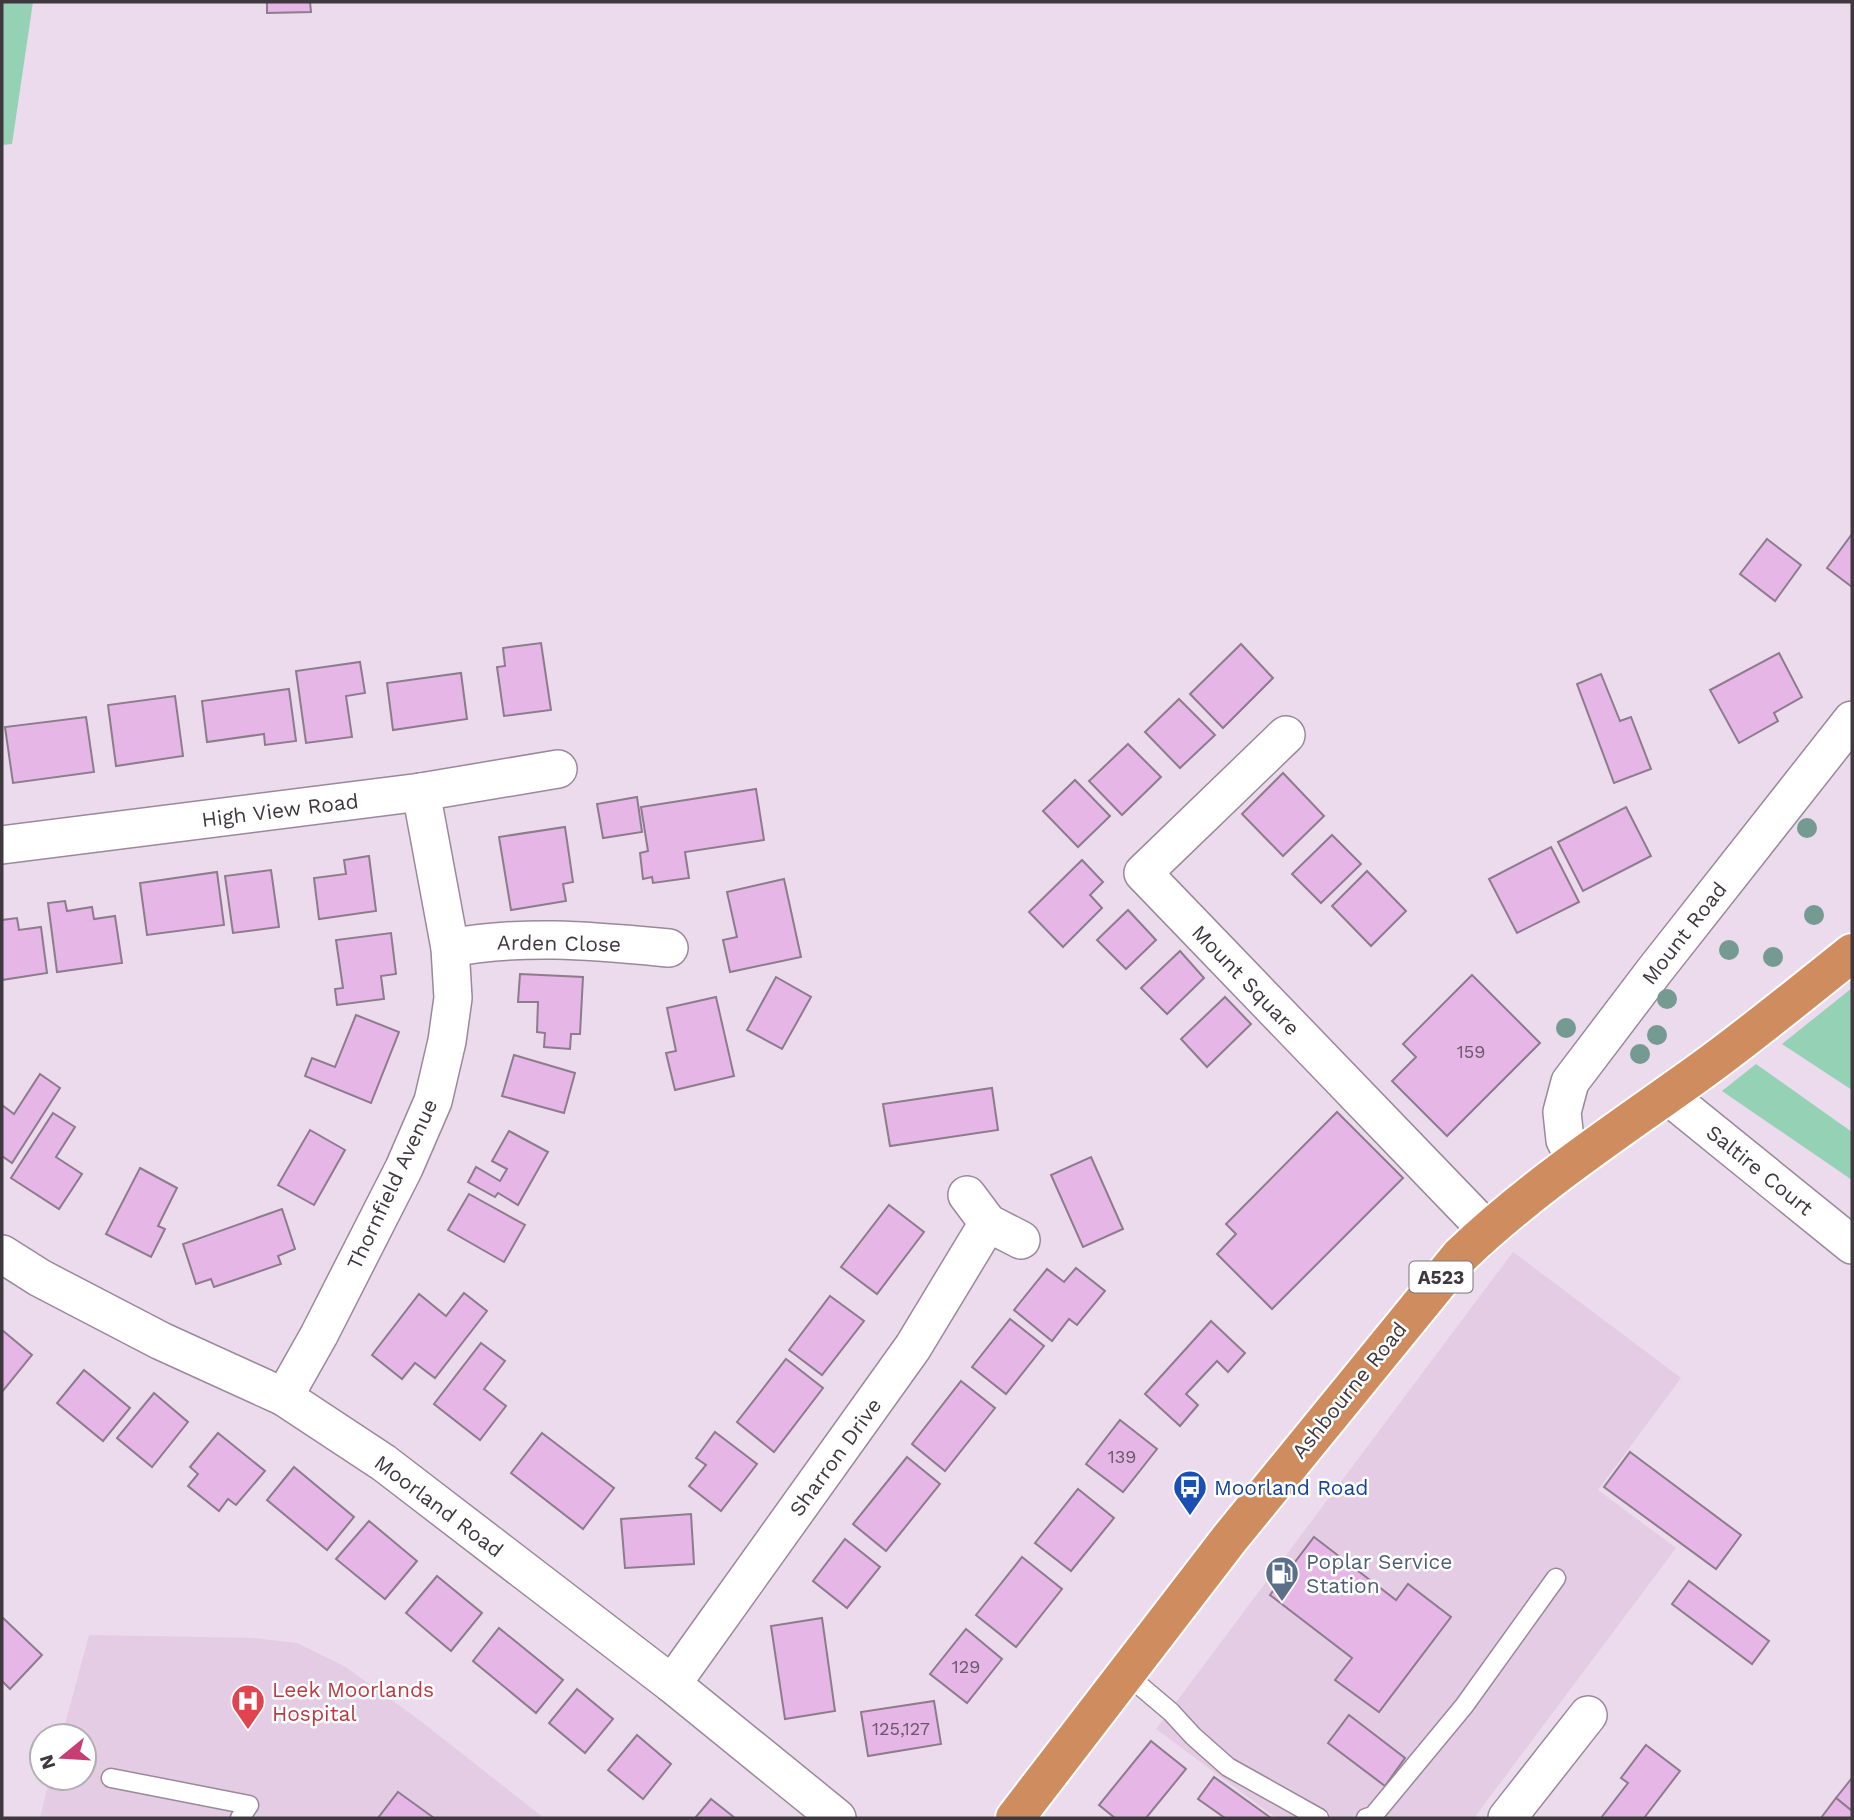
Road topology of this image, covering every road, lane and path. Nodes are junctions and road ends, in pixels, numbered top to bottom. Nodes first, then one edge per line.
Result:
1 (1852, 720) edge
2 (1286, 735) dead end
3 (558, 769) dead end
4 (421, 792) junction
5 (2, 845) edge
6 (450, 948) junction
7 (669, 948) dead end
8 (1852, 953) edge
9 (1667, 1095) junction
10 (1576, 1161) junction
11 (1487, 1230) junction
12 (1021, 1240) dead end
13 (1852, 1245) edge
14 (2, 1254) edge
15 (284, 1397) junction
16 (1556, 1578) dead end
17 (1126, 1674) junction
18 (672, 1684) junction
19 (1588, 1715) dead end
20 (111, 1778) dead end
21 (240, 1818) edge
22 (837, 1818) edge
23 (1016, 1818) edge
24 (1319, 1818) edge
25 (1366, 1818) edge
26 (1507, 1818) edge

1 - 10 street, Mount Road
2 - 11 street, Mount Square
3 - 4 street, High View Road
4 - 5 street, High View Road
4 - 6 street, Thornfield Avenue
6 - 7 street, Arden Close
6 - 15 street, Thornfield Avenue
8 - 9 highway, Ashbourne Road / A523
9 - 10 highway, Ashbourne Road / A523
9 - 13 street, Saltire Court
10 - 11 highway, Ashbourne Road / A523
11 - 17 highway, Ashbourne Road / A523
12 - 18 street, Sharron Drive
14 - 15 street, Moorland Road
15 - 18 street, Moorland Road
16 - 25 lane
17 - 23 highway, Ashbourne Road / A523
17 - 24 lane
18 - 22 street, Moorland Road
19 - 26 street
20 - 21 lane

